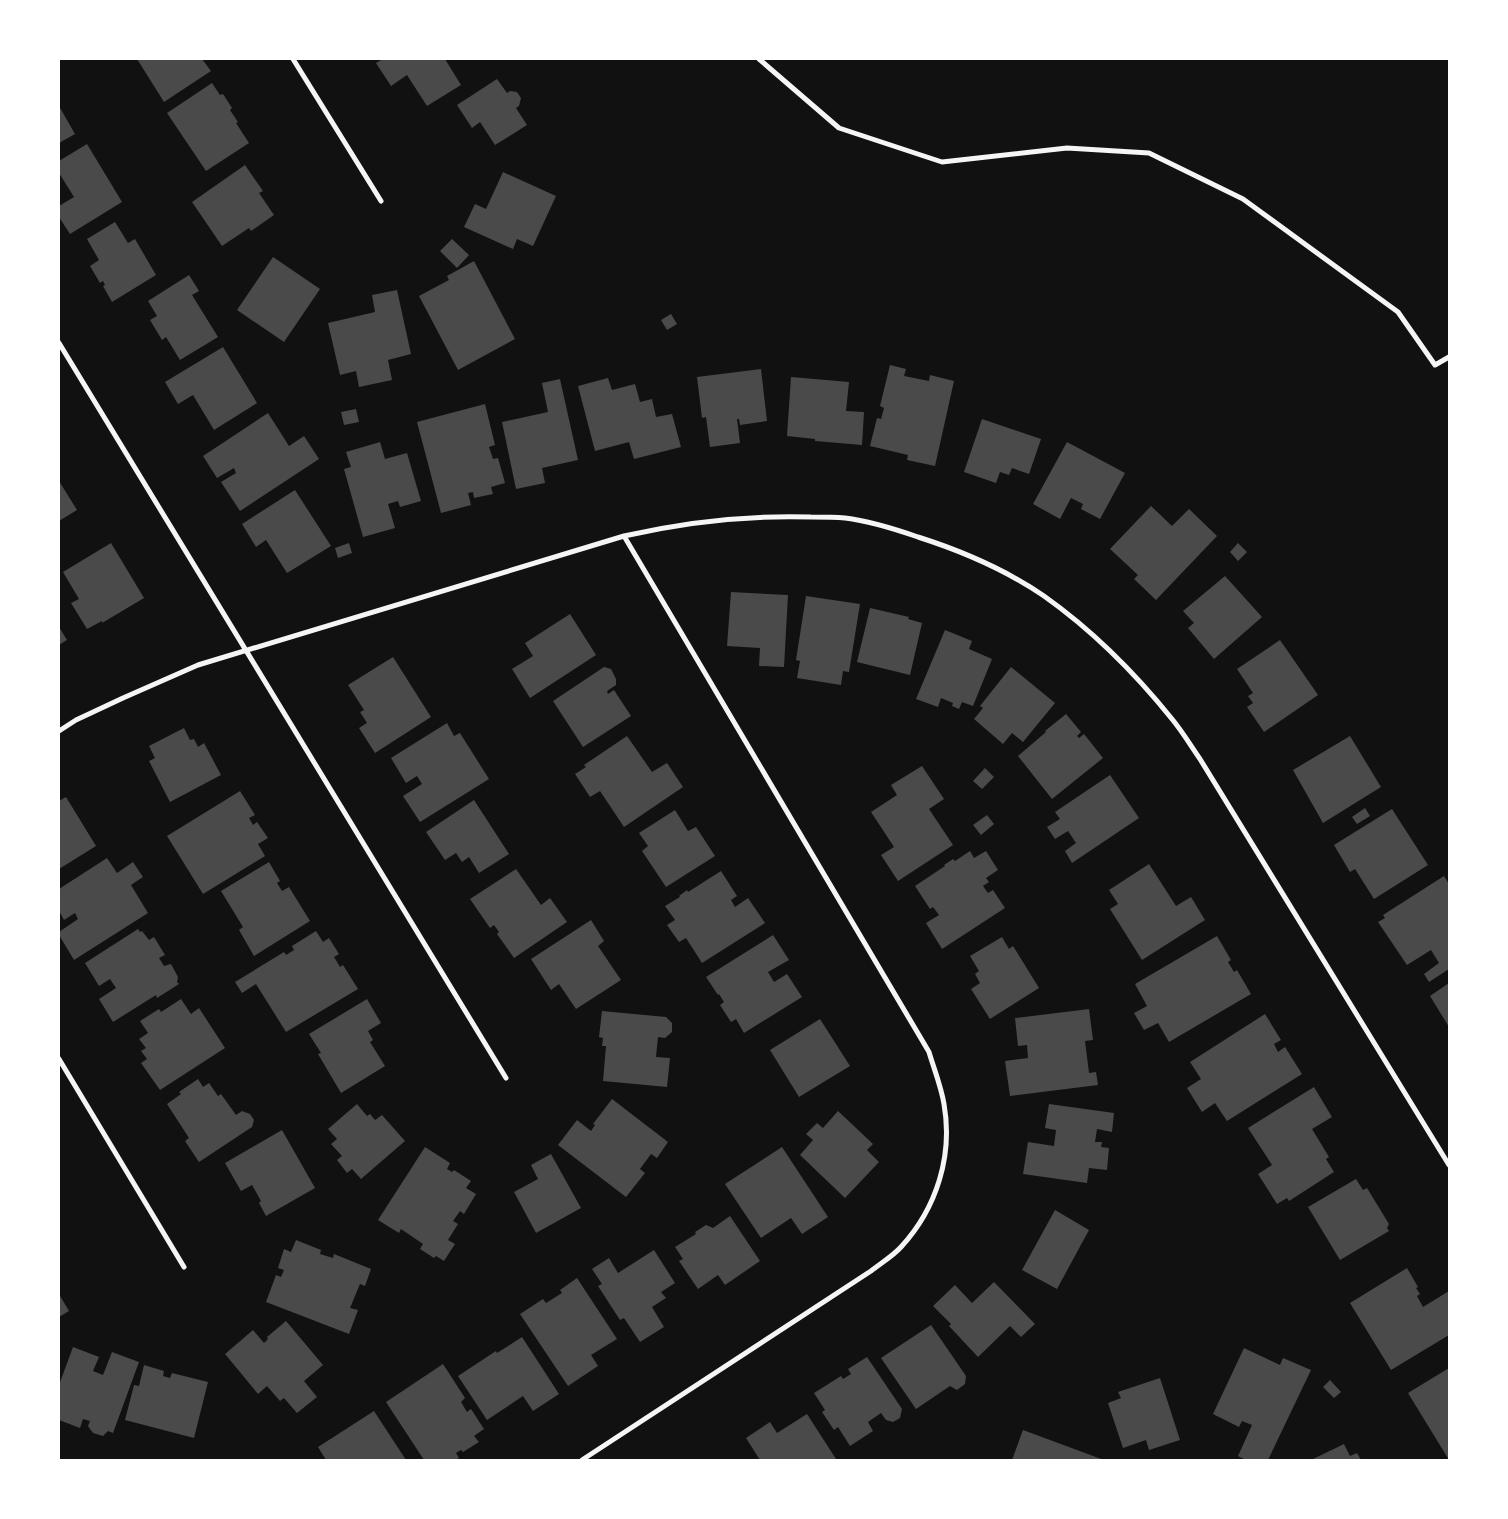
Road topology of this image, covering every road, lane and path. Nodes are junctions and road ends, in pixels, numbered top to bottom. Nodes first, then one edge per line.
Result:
1 (293, 59) edge
2 (759, 59) edge
3 (382, 202) dead end
4 (59, 343) edge
5 (1449, 357) edge
6 (624, 536) junction
7 (245, 650) junction
8 (59, 731) edge
9 (59, 1059) edge
10 (506, 1078) dead end
11 (1449, 1165) edge
12 (184, 1267) dead end
13 (582, 1460) edge

1 - 3 street
2 - 5 street
4 - 7 street
6 - 7 street
6 - 11 street
6 - 13 street
7 - 8 street
7 - 10 street
9 - 12 street

